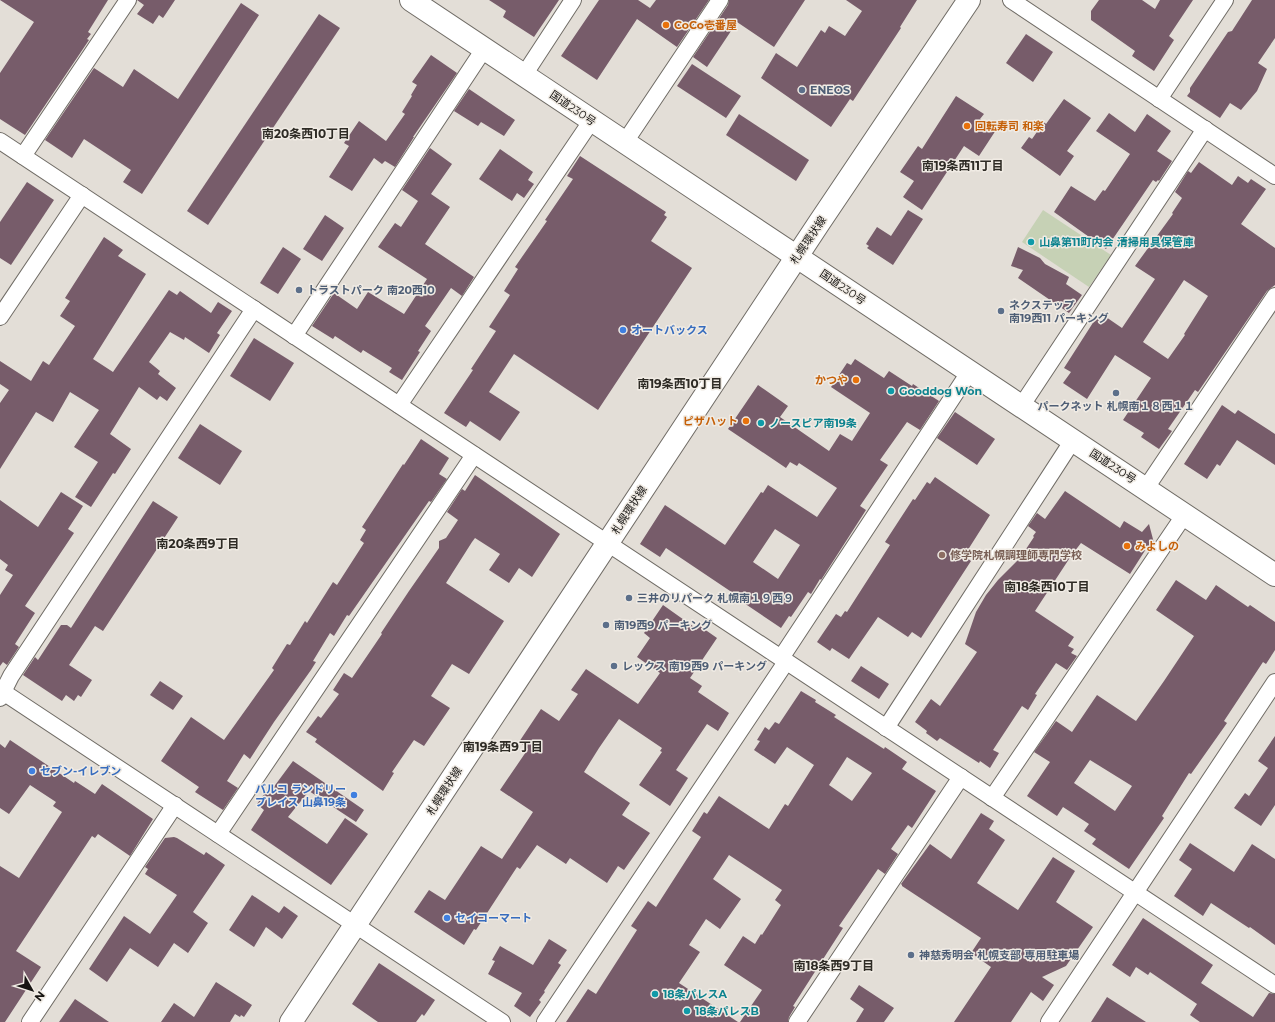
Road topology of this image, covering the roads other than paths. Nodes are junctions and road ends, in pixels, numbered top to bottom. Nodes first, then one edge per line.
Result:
1 (128, 0) edge
2 (411, 0) edge
3 (573, 0) edge
4 (720, 0) edge
5 (969, 0) edge
6 (1011, 0) edge
7 (1225, 0) edge
8 (484, 49) junction
9 (524, 75) junction
10 (1159, 99) junction
11 (592, 120) junction
12 (1205, 129) junction
13 (0, 141) edge
14 (625, 142) junction
15 (23, 156) junction
16 (1275, 176) edge
17 (82, 195) junction
18 (797, 256) junction
19 (1275, 296) edge
20 (254, 309) junction
21 (0, 317) edge
22 (294, 336) junction
23 (970, 371) junction
24 (399, 405) junction
25 (1022, 405) junction
26 (1074, 440) junction
27 (474, 455) junction
28 (1146, 488) junction
29 (1185, 514) junction
30 (608, 544) junction
31 (1275, 575) edge
32 (784, 660) junction
33 (1275, 682) edge
34 (1, 693) edge
35 (886, 728) junction
36 (960, 777) junction
37 (992, 798) junction
38 (175, 805) junction
39 (218, 834) junction
40 (1135, 893) junction
41 (356, 925) junction
42 (1275, 985) edge
43 (30, 1022) edge
44 (292, 1022) edge
45 (502, 1022) edge
46 (545, 1022) edge
47 (797, 1022) edge
48 (1049, 1022) edge

1 - 15 street
2 - 8 main road, 国道230号
3 - 9 street
4 - 14 street
5 - 18 main road, 札幌環状線
6 - 10 street
7 - 10 street
8 - 9 main road, 国道230号
8 - 22 street
9 - 11 main road, 国道230号
10 - 12 street
11 - 14 main road, 国道230号
11 - 24 street
12 - 16 street
12 - 25 street
13 - 15 street
14 - 18 main road, 国道230号
15 - 17 street
17 - 20 street
17 - 21 street
18 - 23 main road, 国道230号
18 - 30 main road, 札幌環状線
19 - 28 street
20 - 22 street
20 - 34 street
22 - 24 street
23 - 25 main road, 国道230号
23 - 32 street
24 - 27 street
25 - 26 main road, 国道230号
26 - 28 main road, 国道230号
26 - 35 street
27 - 30 street
27 - 39 street
28 - 29 main road, 国道230号
29 - 31 main road, 国道230号
29 - 37 street
30 - 32 street
30 - 41 main road, 札幌環状線
32 - 35 street
32 - 46 street
33 - 40 street
34 - 38 street
35 - 36 street
36 - 37 street
36 - 47 street
37 - 40 street
38 - 39 street
38 - 43 street
39 - 41 street
40 - 42 street
40 - 48 street
41 - 44 main road, 札幌環状線
41 - 45 street

